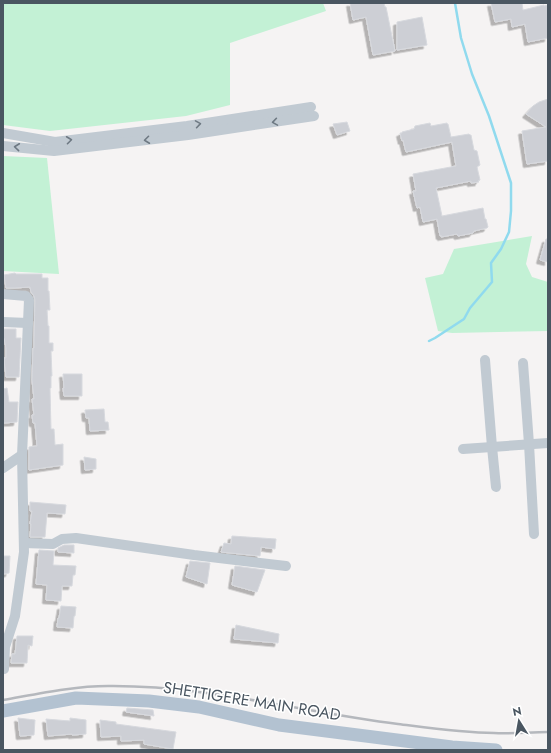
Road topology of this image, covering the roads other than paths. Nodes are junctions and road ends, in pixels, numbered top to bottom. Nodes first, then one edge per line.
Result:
1 (312, 111) dead end
2 (3, 133) edge
3 (3, 146) edge
4 (53, 146) junction
5 (3, 294) edge
6 (3, 322) edge
7 (28, 323) junction
8 (485, 360) dead end
9 (523, 363) dead end
10 (548, 443) edge
11 (529, 444) junction
12 (492, 447) junction
13 (464, 449) dead end
14 (22, 455) junction
15 (3, 468) edge
16 (496, 487) dead end
17 (534, 534) dead end
18 (24, 544) junction
19 (286, 566) dead end
20 (4, 669) edge
21 (3, 679) edge
22 (3, 711) edge
23 (496, 750) edge

1 - 4 street
2 - 4 street
4 -> 3 street
5 - 7 street
6 - 7 street
7 - 14 street
8 - 12 street
9 - 11 street
10 - 11 street
11 - 12 street
11 - 17 street
12 - 13 street
12 - 16 street
14 - 15 street
14 - 18 street
18 - 19 street
18 - 20 street
20 - 21 street
22 - 23 main road, SHETTIGERE MAIN ROAD

